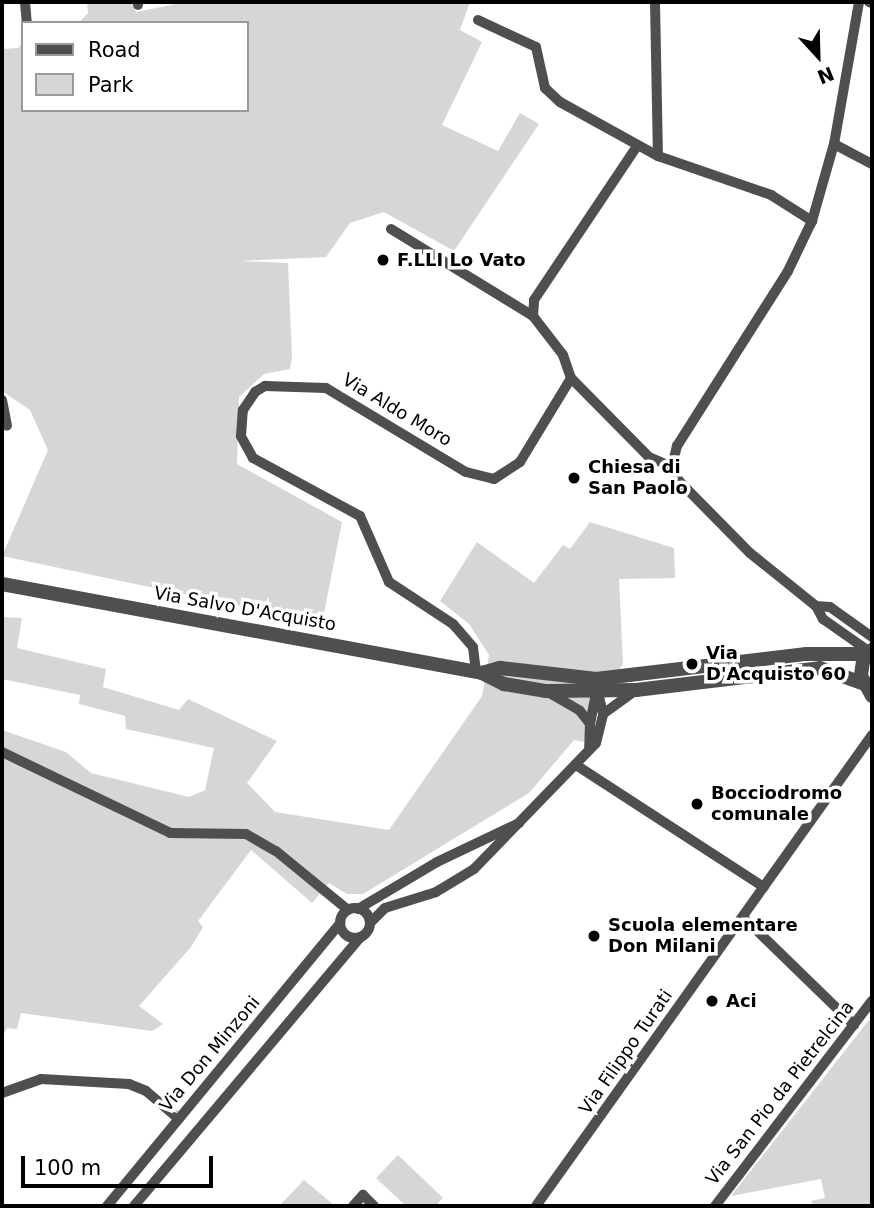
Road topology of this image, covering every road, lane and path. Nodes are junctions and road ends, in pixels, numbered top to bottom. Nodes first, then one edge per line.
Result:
1 (25, 2) edge
2 (655, 2) edge
3 (859, 2) edge
4 (478, 20) dead end
5 (27, 21) edge
6 (834, 144) junction
7 (637, 146) junction
8 (658, 156) junction
9 (872, 164) edge
10 (812, 221) junction
11 (391, 229) dead end
12 (533, 316) junction
13 (571, 378) junction
14 (2, 400) edge
15 (7, 426) dead end
16 (672, 467) junction
17 (2, 584) edge
18 (816, 606) junction
19 (872, 637) edge
20 (870, 652) edge
21 (479, 672) junction
22 (862, 683) junction
23 (596, 685) junction
24 (635, 690) junction
25 (546, 691) junction
26 (872, 696) edge
27 (603, 714) junction
28 (590, 724) junction
29 (872, 733) edge
30 (589, 750) junction
31 (2, 752) edge
32 (576, 765) junction
33 (525, 821) junction
34 (764, 887) junction
35 (353, 909) junction
36 (743, 917) junction
37 (340, 923) junction
38 (370, 923) junction
39 (360, 938) junction
40 (872, 1001) edge
41 (854, 1025) junction
42 (2, 1093) edge
43 (179, 1119) junction
44 (107, 1206) edge
45 (134, 1206) edge
46 (353, 1206) edge
47 (374, 1206) edge
48 (536, 1206) edge
49 (715, 1206) edge

1 - 5 street
2 - 8 street
3 - 6 street
4 - 7 street
6 - 9 street
6 - 10 street
7 - 8 street
7 - 12 street
8 - 10 street
10 - 16 street
11 - 12 street
12 - 13 street
13 - 16 street
13 - 21 street, Via Aldo Moro
14 - 15 street
16 - 18 street
17 - 21 street, Via Salvo D'Acquisto
18 - 19 street
18 - 20 street
20 - 22 street
20 - 23 street, Via Salvo D'Acquisto
21 - 23 street, Via Salvo D'Acquisto
21 - 25 street, Via Salvo D'Acquisto
22 - 24 street, Via Salvo D'Acquisto
22 - 26 street
23 - 24 street, Via Salvo D'Acquisto
23 - 25 street, Via Salvo D'Acquisto
23 - 27 street
23 - 28 street
24 - 27 street
25 - 28 street
27 - 30 street, Via Don Minzoni
28 - 30 street
29 - 34 street, Via Filippo Turati
30 - 32 street, Via Don Minzoni
31 - 35 street
32 - 33 street, Via Don Minzoni
32 - 34 street
33 - 35 street, Via Don Minzoni
33 - 38 street, Via Don Minzoni
34 - 36 street, Via Filippo Turati
35 - 37 street, Via Don Minzoni
35 - 38 street
36 - 41 street
36 - 48 street, Via Filippo Turati
37 - 39 street
37 - 43 street, Via Don Minzoni
38 - 39 street, Via Don Minzoni
39 - 45 street, Via Don Minzoni
40 - 41 street, Via San Pio da Pietrelcina
41 - 49 street, Via San Pio da Pietrelcina
42 - 43 street
43 - 44 street, Via Don Minzoni
46 - 47 street

